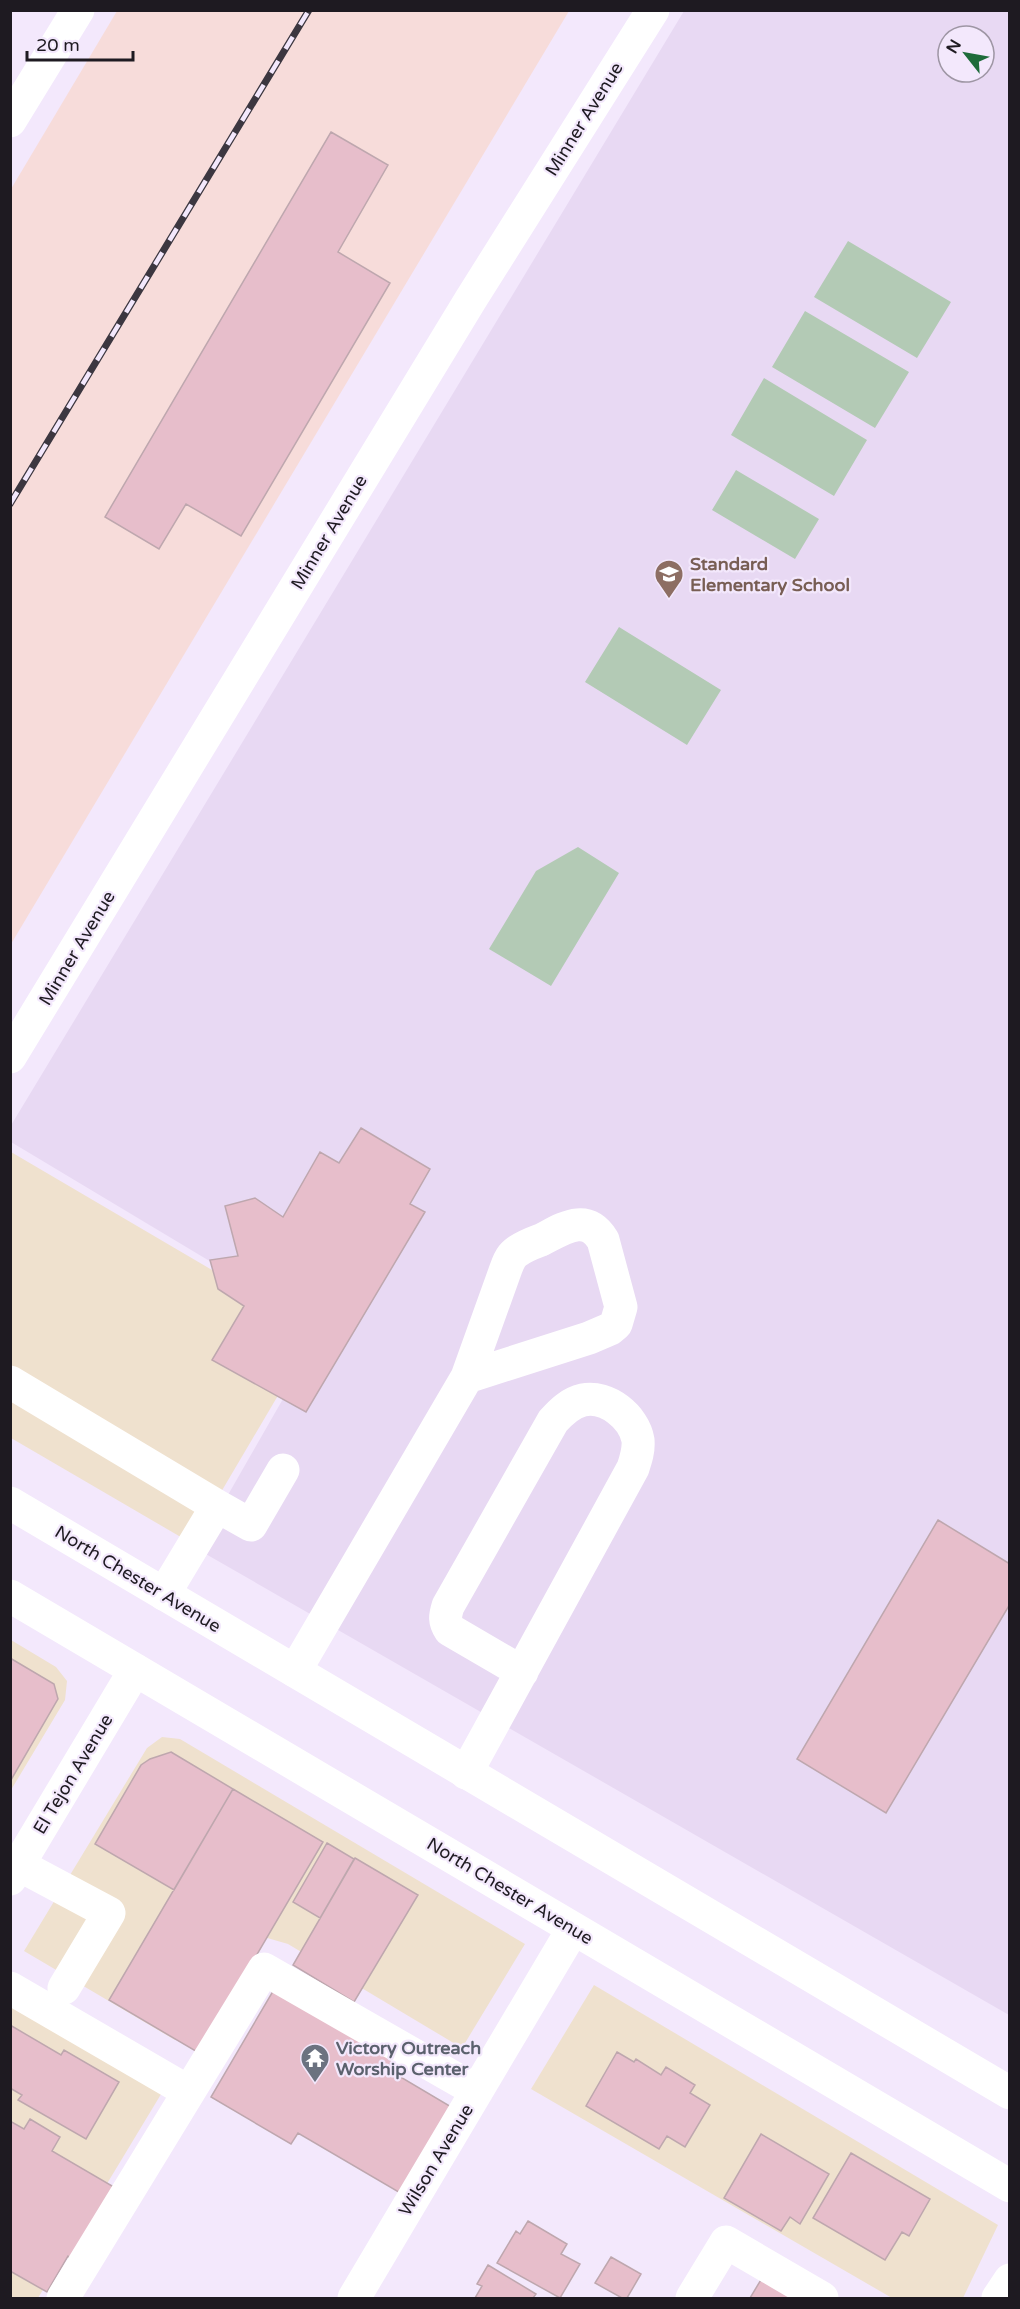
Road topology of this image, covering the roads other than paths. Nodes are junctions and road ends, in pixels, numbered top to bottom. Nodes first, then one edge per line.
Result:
1 (78, 10) edge
2 (652, 10) edge
3 (10, 121) edge
4 (10, 1057) edge
5 (467, 1377) junction
6 (10, 1382) edge
7 (284, 1470) dead end
8 (10, 1503) edge
9 (217, 1506) junction
10 (164, 1594) junction
11 (10, 1596) edge
12 (135, 1670) junction
13 (295, 1671) junction
14 (522, 1672) junction
15 (466, 1773) junction
16 (15, 1872) edge
17 (573, 1929) junction
18 (10, 1988) edge
19 (64, 1989) dead end
20 (477, 2091) junction
21 (189, 2092) junction
22 (1010, 2093) edge
23 (1010, 2186) edge
24 (1010, 2280) edge
25 (63, 2298) edge
26 (354, 2298) edge
27 (692, 2298) edge
28 (822, 2298) edge
29 (998, 2298) edge

1 - 3 main road
2 - 4 main road, Minner Avenue
5 - 5 main road
5 - 13 main road
6 - 9 main road
7 - 9 main road
8 - 10 main road, North Chester Avenue
9 - 10 main road
10 - 13 main road, North Chester Avenue
11 - 12 main road, North Chester Avenue
12 - 16 main road, El Tejon Avenue
12 - 17 main road, North Chester Avenue
13 - 15 main road, North Chester Avenue
14 - 14 main road
14 - 15 main road
15 - 22 main road, North Chester Avenue
16 - 19 main road
17 - 20 main road, Wilson Avenue
17 - 23 main road, North Chester Avenue
18 - 21 main road
20 - 21 main road
20 - 26 main road, Wilson Avenue
21 - 25 main road
24 - 29 main road
27 - 28 main road

